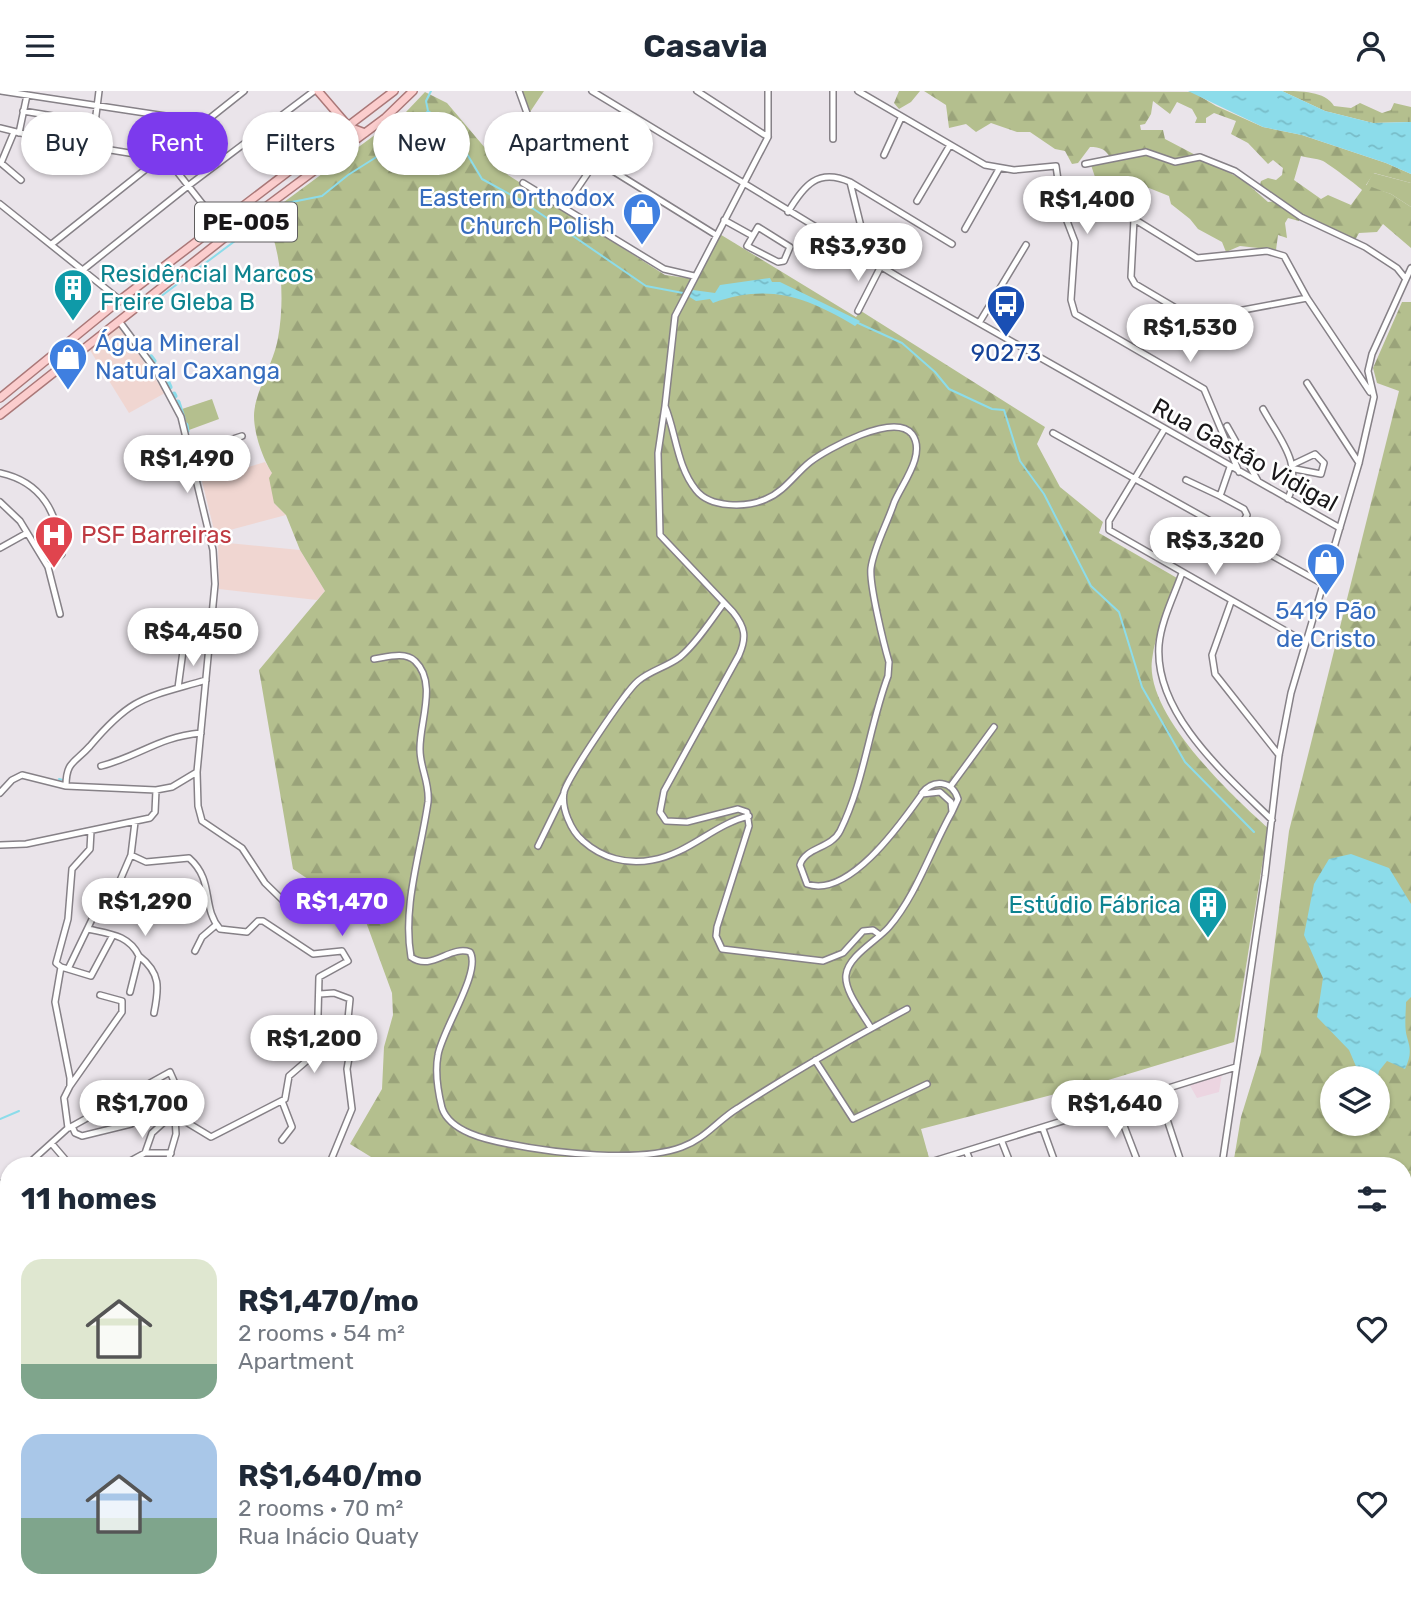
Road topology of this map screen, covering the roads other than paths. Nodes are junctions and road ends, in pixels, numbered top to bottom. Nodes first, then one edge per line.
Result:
1 (1, 91) edge
2 (99, 91) edge
3 (244, 91) edge
4 (316, 91) edge
5 (394, 91) edge
6 (412, 91) edge
7 (519, 91) edge
8 (592, 91) edge
9 (697, 91) edge
10 (768, 91) edge
11 (833, 91) edge
12 (858, 91) edge
13 (26, 95) junction
14 (97, 106) junction
15 (23, 111) junction
16 (29, 112) edge
17 (96, 112) edge
18 (138, 112) edge
19 (218, 112) edge
20 (335, 112) edge
21 (527, 112) edge
22 (625, 112) edge
23 (901, 118) junction
24 (359, 119) edge
25 (0, 128) edge
26 (653, 130) edge
27 (359, 131) edge
28 (16, 133) junction
29 (365, 133) junction
30 (21, 134) edge
31 (768, 137) junction
32 (833, 139) dead end
33 (950, 145) junction
34 (884, 155) dead end
35 (1085, 164) dead end
36 (999, 169) junction
37 (138, 175) edge
38 (179, 175) edge
39 (285, 175) edge
40 (586, 175) edge
41 (619, 175) edge
42 (21, 180) dead end
43 (850, 182) junction
44 (523, 183) dead end
45 (188, 185) junction
46 (744, 186) junction
47 (917, 201) dead end
48 (0, 204) edge
49 (564, 208) junction
50 (788, 212) junction
51 (724, 220) junction
52 (219, 225) junction
53 (965, 229) dead end
54 (716, 235) junction
55 (751, 235) junction
56 (53, 243) junction
57 (952, 244) dead end
58 (1026, 245) dead end
59 (869, 259) junction
60 (881, 266) junction
61 (1411, 268) edge
62 (84, 269) junction
63 (1405, 278) junction
64 (692, 279) junction
65 (1307, 298) junction
66 (120, 300) junction
67 (858, 311) dead end
68 (119, 321) junction
69 (979, 323) junction
70 (1307, 383) dead end
71 (1374, 397) junction
72 (0, 398) edge
73 (665, 405) junction
74 (1263, 409) dead end
75 (0, 415) edge
76 (1227, 426) dead end
77 (1164, 430) junction
78 (1053, 433) dead end
79 (243, 436) dead end
80 (190, 453) junction
81 (1359, 463) junction
82 (1230, 467) junction
83 (1294, 467) junction
84 (1239, 472) junction
85 (0, 473) edge
86 (1133, 479) junction
87 (1186, 480) dead end
88 (1259, 484) junction
89 (1220, 496) junction
90 (1288, 499) junction
91 (0, 502) edge
92 (1340, 529) junction
93 (27, 533) junction
94 (1235, 536) junction
95 (0, 548) edge
96 (48, 567) junction
97 (1182, 573) junction
98 (1322, 584) junction
99 (1231, 602) junction
100 (724, 603) junction
101 (60, 614) dead end
102 (1305, 642) junction
103 (209, 649) junction
104 (374, 659) dead end
105 (206, 680) junction
106 (178, 688) junction
107 (994, 727) dead end
108 (201, 733) junction
109 (1279, 755) junction
110 (101, 766) dead end
111 (197, 772) junction
112 (66, 786) junction
113 (950, 787) junction
114 (156, 790) junction
115 (0, 793) edge
116 (564, 793) junction
117 (922, 794) junction
118 (952, 812) junction
119 (749, 815) junction
120 (1272, 820) junction
121 (135, 822) junction
122 (94, 831) junction
123 (0, 845) edge
124 (538, 846) dead end
125 (131, 855) junction
126 (302, 919) dead end
127 (216, 925) junction
128 (88, 929) junction
129 (113, 935) junction
130 (880, 935) junction
131 (195, 951) dead end
132 (139, 956) junction
133 (59, 965) junction
134 (68, 969) junction
135 (130, 992) dead end
136 (320, 994) junction
137 (100, 995) dead end
138 (907, 1009) dead end
139 (154, 1013) dead end
140 (871, 1028) junction
141 (317, 1052) junction
142 (333, 1053) junction
143 (815, 1060) junction
144 (1236, 1067) junction
145 (927, 1084) dead end
146 (70, 1086) junction
147 (1158, 1092) junction
148 (282, 1101) junction
149 (1116, 1105) junction
150 (173, 1114) junction
151 (131, 1124) dead end
152 (70, 1127) junction
153 (1044, 1129) junction
154 (282, 1140) dead end
155 (1002, 1142) junction
156 (52, 1144) junction
157 (145, 1153) junction
158 (171, 1153) junction
159 (967, 1153) junction
160 (37, 1157) edge
161 (63, 1157) edge
162 (138, 1157) edge
163 (170, 1157) edge
164 (332, 1157) edge
165 (952, 1157) edge
166 (969, 1157) edge
167 (1008, 1157) edge
168 (1053, 1157) edge
169 (1136, 1157) edge
170 (1179, 1157) edge
171 (1223, 1157) edge

1 - 13 street
2 - 14 street
3 - 19 street
4 - 20 main road
4 - 45 street
5 - 24 main road, PE-005
6 - 29 main road, PE-005
7 - 21 street
8 - 22 street, Rua Gastão Vidigal
9 - 31 street
10 - 31 street
11 - 32 street
12 - 23 street
13 - 14 street
13 - 15 street
14 - 17 street
14 - 18 street
15 - 16 street
15 - 28 street
23 - 33 street
23 - 34 street
25 - 28 street
26 - 46 street, Rua Gastão Vidigal
27 - 29 main road
28 - 30 street
28 - 42 street
29 - 68 main road, PE-005
31 - 46 street
33 - 36 street
33 - 47 street
35 - 63 street
36 - 53 street
36 - 84 street
37 - 56 street
38 - 45 street
39 - 52 main road, PE-005
40 - 49 street
41 - 54 street
43 - 50 street
43 - 57 street
43 - 59 street
44 - 49 street
45 - 52 street
45 - 62 street
46 - 50 street, Rua Gastão Vidigal
46 - 51 street
48 - 56 street
49 - 64 street
50 - 59 street, Rua Gastão Vidigal
51 - 54 street
51 - 55 street
52 - 66 main road, PE-005
54 - 64 street
55 - 55 street
56 - 62 street
58 - 69 street
59 - 60 street, Rua Gastão Vidigal
60 - 67 street
60 - 69 street, Rua Gastão Vidigal
61 - 63 street
62 - 66 street
63 - 71 street
64 - 73 street
65 - 65 street
65 - 71 street
66 - 72 main road, PE-005
68 - 75 main road, PE-005
68 - 80 street
69 - 77 street, Rua Gastão Vidigal
70 - 81 street
71 - 81 street
73 - 100 street
73 - 117 street
74 - 83 street
76 - 88 street
77 - 82 street, Rua Gastão Vidigal
77 - 86 street
78 - 86 street
79 - 80 street
80 - 103 street
81 - 92 street
82 - 84 street, Rua Gastão Vidigal
82 - 89 street
83 - 83 street
83 - 90 street
84 - 88 street, Rua Gastão Vidigal
85 - 96 street
86 - 94 street
86 - 97 street
87 - 89 street
88 - 90 street, Rua Gastão Vidigal
89 - 94 street
90 - 92 street, Rua Gastão Vidigal
91 - 93 street
92 - 98 street
93 - 95 street
93 - 96 street
94 - 98 street
96 - 101 street
97 - 99 street
97 - 120 street
98 - 102 street
99 - 102 street
99 - 109 street
100 - 116 street
100 - 119 street
102 - 109 street
103 - 105 street
103 - 106 street
104 - 143 street
105 - 106 street
105 - 108 street
106 - 112 street
107 - 113 street
108 - 110 street
108 - 111 street
109 - 120 street
111 - 114 street
111 - 126 street
112 - 114 street
112 - 115 street
113 - 117 street
113 - 118 street
114 - 121 street
116 - 119 street
116 - 124 street
117 - 118 street
118 - 130 street
119 - 130 street
120 - 144 street
121 - 122 street
121 - 125 street
122 - 123 street
122 - 133 street
125 - 127 street
125 - 128 street
127 - 131 street
127 - 136 street
128 - 129 street
128 - 134 street
129 - 132 street
129 - 134 street
130 - 140 street
132 - 135 street
132 - 139 street
133 - 134 street
133 - 146 street
136 - 141 street
136 - 142 street
137 - 146 street
138 - 140 street
140 - 143 street
141 - 142 street
141 - 148 street
142 - 164 street
143 - 145 street
144 - 147 street
144 - 171 street
146 - 152 street
147 - 149 street
147 - 170 street
148 - 150 street
148 - 154 street
149 - 153 street
149 - 169 street
150 - 152 street
150 - 157 street
150 - 158 street
151 - 152 street
152 - 156 street
153 - 155 street
153 - 168 street
155 - 159 street
155 - 167 street
156 - 160 street
156 - 161 street
157 - 158 street
157 - 162 street
158 - 163 street
159 - 165 street
159 - 166 street

